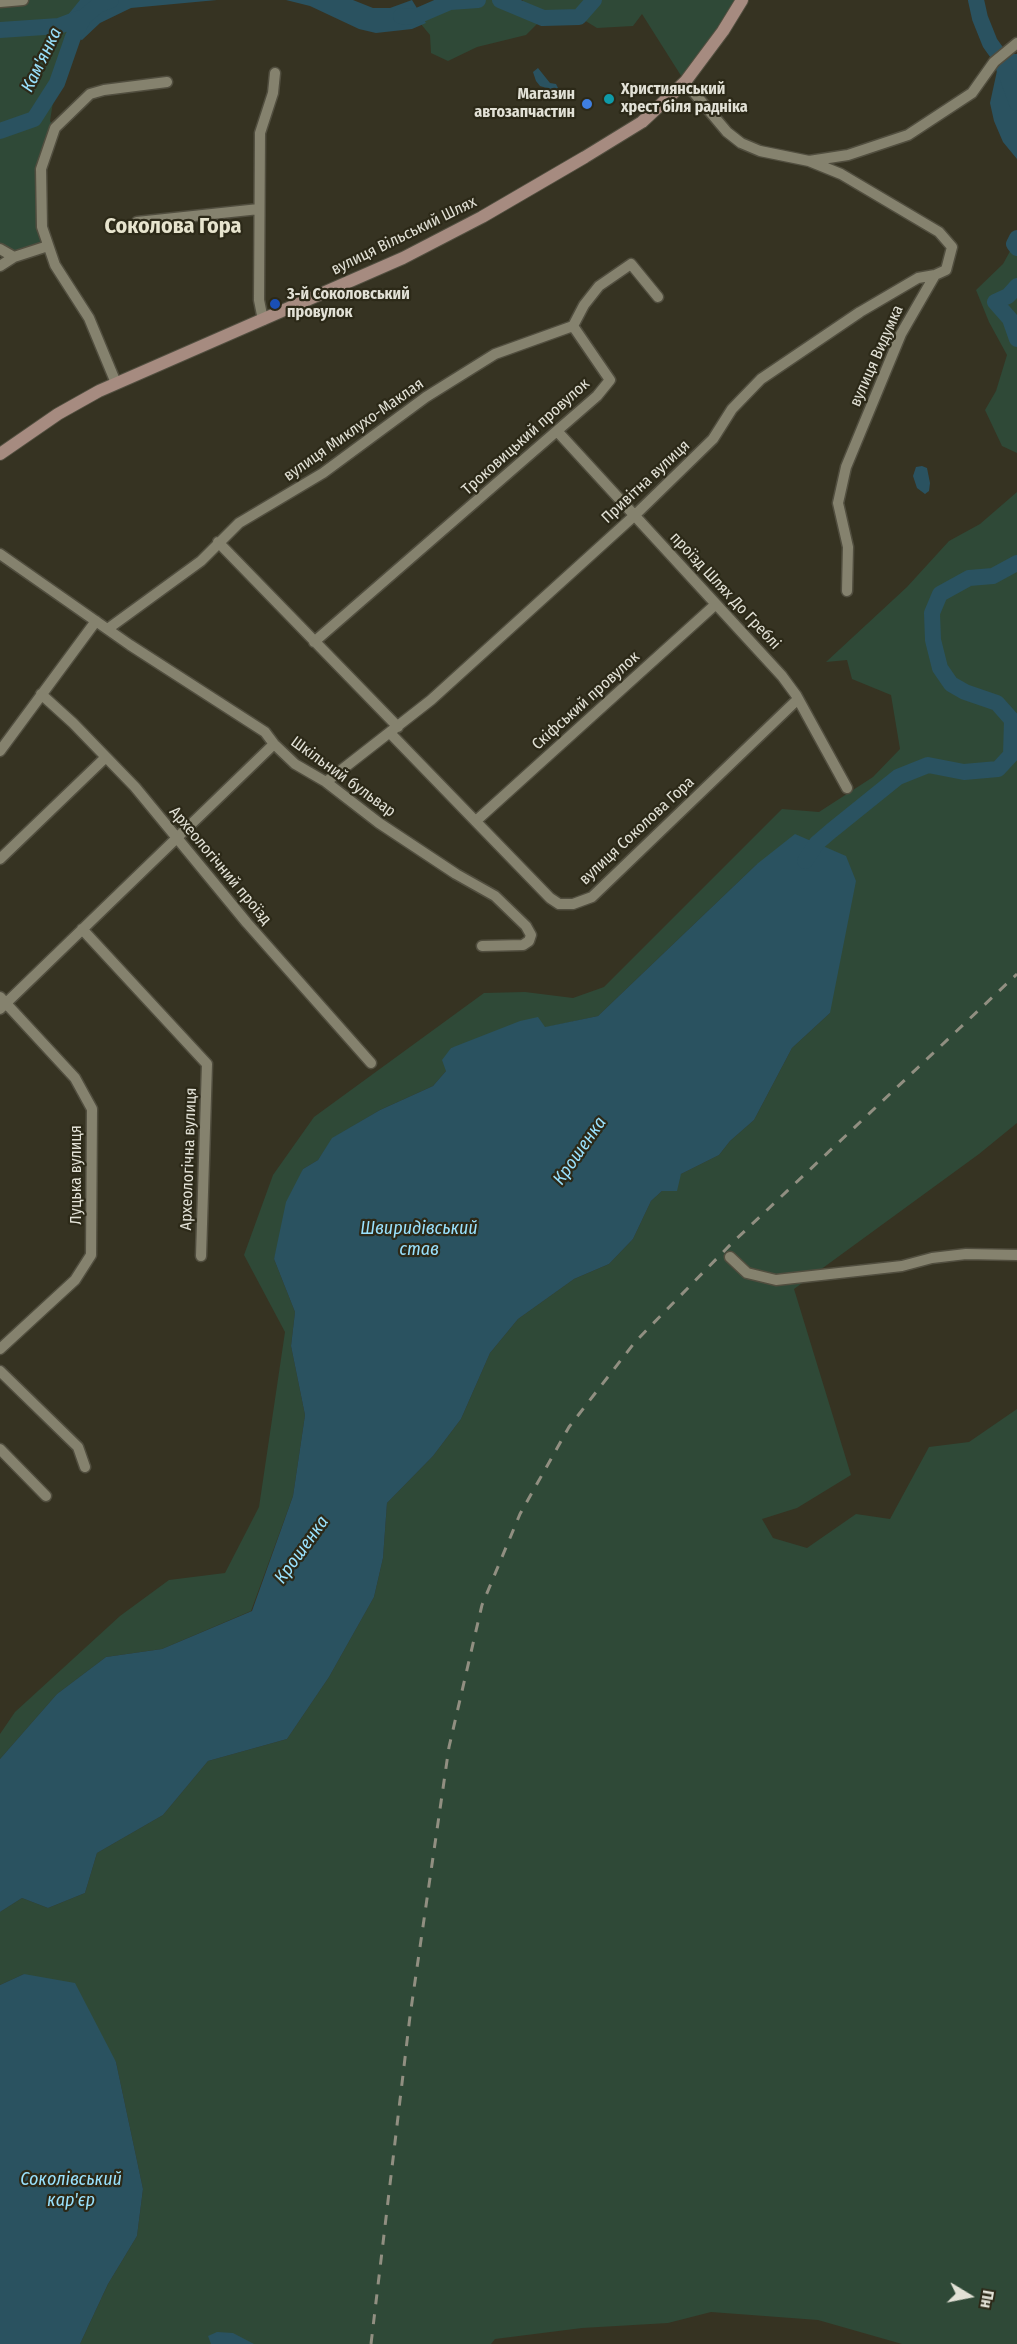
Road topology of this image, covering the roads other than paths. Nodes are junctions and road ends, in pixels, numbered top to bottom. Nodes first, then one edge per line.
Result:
1 (23, 0) edge
2 (742, 0) edge
3 (0, 2) edge
4 (1014, 46) edge
5 (275, 73) dead end
6 (167, 82) dead end
7 (685, 82) junction
8 (809, 161) junction
9 (260, 208) junction
10 (137, 222) dead end
11 (48, 246) junction
12 (0, 249) edge
13 (14, 257) junction
14 (0, 266) edge
15 (935, 275) junction
16 (658, 297) dead end
17 (263, 320) junction
18 (573, 326) junction
19 (116, 383) junction
20 (557, 431) junction
21 (0, 454) edge
22 (635, 515) junction
23 (218, 542) junction
24 (0, 554) edge
25 (847, 591) dead end
26 (716, 604) junction
27 (96, 621) junction
28 (109, 628) junction
29 (314, 642) junction
30 (41, 694) junction
31 (798, 699) junction
32 (394, 730) junction
33 (274, 744) junction
34 (0, 751) edge
35 (106, 756) junction
36 (326, 782) junction
37 (847, 788) dead end
38 (477, 820) junction
39 (177, 839) junction
40 (0, 859) edge
41 (82, 929) junction
42 (482, 946) dead end
43 (2, 1003) edge
44 (370, 1063) dead end
45 (1017, 1255) edge
46 (201, 1256) dead end
47 (730, 1257) dead end
48 (0, 1349) edge
49 (0, 1371) edge
50 (0, 1449) edge
51 (85, 1467) dead end
52 (46, 1496) dead end

1 - 3 street
2 - 7 street, вулиця Вільський Шлях
4 - 8 street
5 - 9 street
6 - 11 street
7 - 8 street, вулиця Видумка
7 - 17 street, вулиця Вільський Шлях
8 - 15 street, вулиця Видумка
9 - 10 street
9 - 17 street
11 - 13 street
11 - 19 street
12 - 13 street
13 - 14 street
15 - 22 street, Привітна вулиця
15 - 25 street, вулиця Видумка
16 - 18 street
17 - 19 street, вулиця Вільський Шлях
18 - 20 street, Троковицький провулок
18 - 23 street, вулиця Миклухо-Маклая
19 - 21 street, вулиця Вільський Шлях
20 - 22 street, проїзд Шлях До Греблі
20 - 29 street, Троковицький провулок
22 - 26 street, проїзд Шлях До Греблі
22 - 32 street, Привітна вулиця
23 - 28 street, вулиця Миклухо-Маклая
23 - 29 street, вулиця Соколова Гора
24 - 27 street, Шкільний бульвар
26 - 31 street, проїзд Шлях До Греблі
26 - 38 street, Скіфський провулок
27 - 28 street, Шкільний бульвар
27 - 30 street
28 - 33 street, Шкільний бульвар
29 - 32 street, вулиця Соколова Гора
30 - 34 street
30 - 35 street, Археологічний проїзд
31 - 37 street, проїзд Шлях До Греблі
31 - 38 street, вулиця Соколова Гора
32 - 36 street, Привітна вулиця
32 - 38 street, вулиця Соколова Гора
33 - 36 street, Шкільний бульвар
33 - 39 street
35 - 39 street, Археологічний проїзд
35 - 40 street
36 - 42 street, Шкільний бульвар
39 - 41 street
39 - 44 street, Археологічний проїзд
41 - 43 street
41 - 46 street, Археологічна вулиця
43 - 48 street, Луцька вулиця
45 - 47 street
49 - 51 street
50 - 52 street

